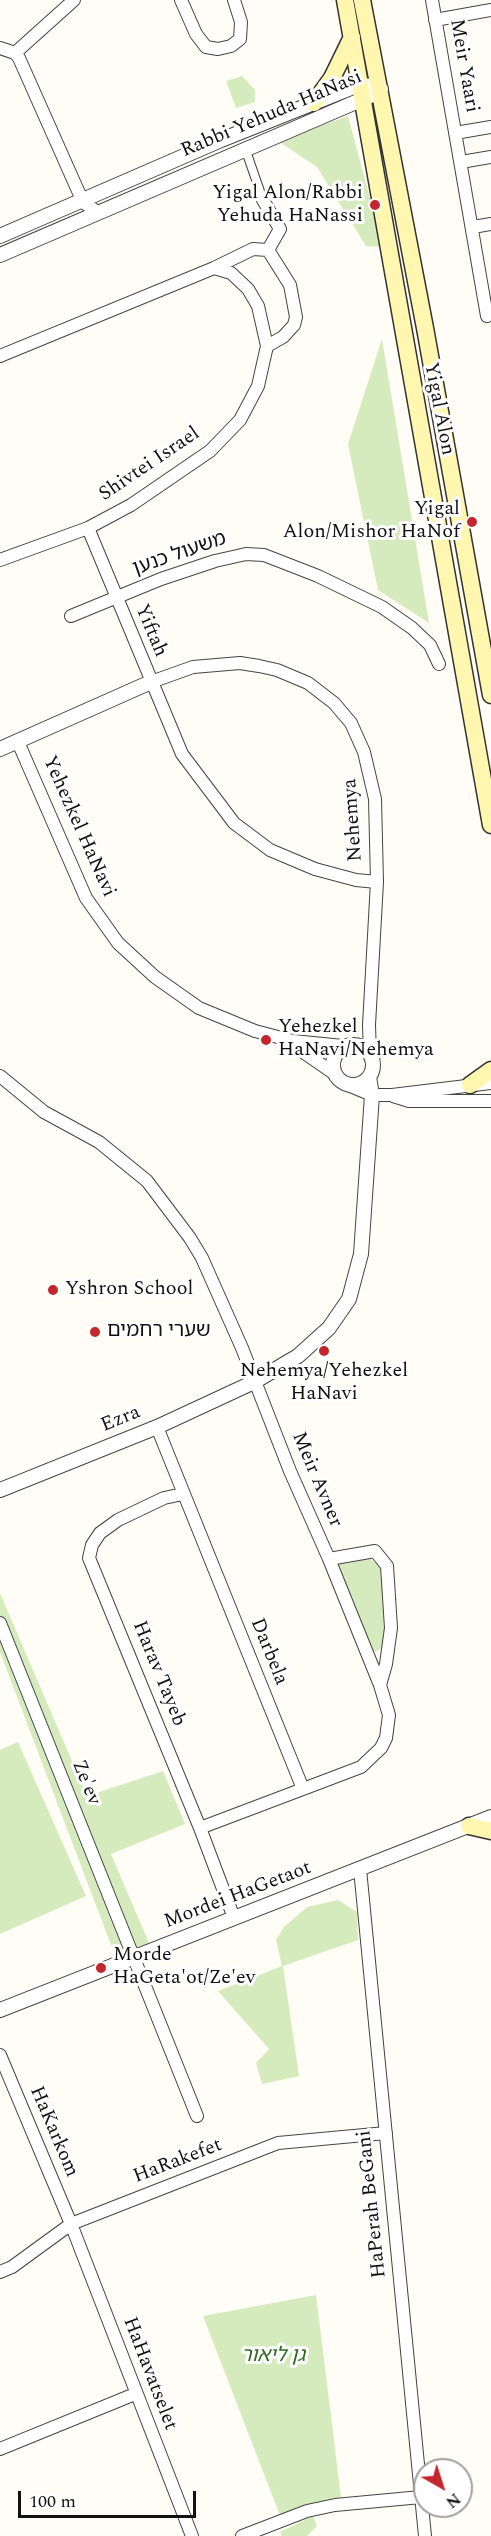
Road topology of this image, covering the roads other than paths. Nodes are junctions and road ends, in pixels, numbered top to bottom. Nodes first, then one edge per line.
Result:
1 (74, 0) edge
2 (181, 0) edge
3 (234, 0) edge
4 (345, 0) edge
5 (362, 0) edge
6 (432, 0) edge
7 (491, 10) edge
8 (435, 20) junction
9 (352, 38) junction
10 (0, 48) edge
11 (15, 53) junction
12 (381, 89) junction
13 (363, 92) junction
14 (314, 103) junction
15 (491, 127) edge
16 (455, 133) junction
17 (245, 148) junction
18 (491, 157) edge
19 (461, 162) junction
20 (263, 200) joint
21 (82, 202) junction
22 (97, 212) junction
23 (78, 221) junction
24 (491, 224) edge
25 (473, 227) junction
26 (0, 236) edge
27 (268, 250) junction
28 (0, 255) edge
29 (214, 268) junction
30 (487, 316) dead end
31 (267, 346) junction
32 (0, 356) edge
33 (88, 528) junction
34 (0, 560) edge
35 (116, 600) junction
36 (71, 616) dead end
37 (439, 664) dead end
38 (151, 682) junction
39 (491, 694) edge
40 (18, 742) junction
41 (0, 749) edge
42 (491, 825) edge
43 (377, 882) junction
44 (284, 1039) junction
45 (343, 1046) junction
46 (370, 1054) junction
47 (491, 1070) edge
48 (334, 1074) junction
49 (0, 1076) edge
50 (369, 1077) junction
51 (491, 1083) edge
52 (348, 1085) junction
53 (470, 1085) junction
54 (372, 1095) junction
55 (392, 1095) junction
56 (491, 1101) edge
57 (254, 1382) junction
58 (157, 1426) junction
59 (0, 1490) edge
60 (183, 1494) junction
61 (329, 1559) junction
62 (0, 1623) edge
63 (380, 1685) junction
64 (303, 1790) junction
65 (491, 1817) edge
66 (469, 1826) junction
67 (200, 1828) junction
68 (491, 1831) edge
69 (360, 1869) junction
70 (234, 1918) junction
71 (134, 1958) junction
72 (0, 2010) edge
73 (0, 2055) edge
74 (197, 2116) dead end
75 (386, 2133) junction
76 (71, 2224) junction
77 (0, 2272) edge
78 (135, 2394) junction
79 (0, 2449) edge
80 (417, 2458) edge
81 (413, 2498) edge
82 (423, 2518) edge
83 (192, 2536) edge
84 (242, 2536) edge
85 (425, 2536) edge

1 - 11 street
2 - 3 street
4 - 9 main road, Yigal Alon
5 - 12 main road, Yigal Alon
6 - 8 street, Meir Yaari
7 - 8 street
8 - 16 street, Meir Yaari
9 - 13 main road, Yigal Alon
9 - 14 main road
10 - 11 street
11 - 21 street
12 - 13 street, Rabbi Yehuda HaNasi
12 - 39 main road, Yigal Alon
13 - 14 street, Rabbi Yehuda HaNasi
13 - 17 street, Rabbi Yehuda HaNasi
13 - 42 main road, Yigal Alon
14 - 21 street, Rabbi Yehuda HaNasi
15 - 16 street
16 - 19 street, Meir Yaari
17 - 20 street
17 - 22 street, Rabbi Yehuda HaNasi
18 - 19 street
19 - 25 street, Meir Yaari
20 - 27 street
21 - 22 street
21 - 23 street
21 - 26 street, Rabbi Yehuda HaNasi
22 - 23 street, Rabbi Yehuda HaNasi
23 - 28 street, Rabbi Yehuda HaNasi
24 - 25 street
25 - 30 street, Meir Yaari
27 - 29 street
27 - 31 street
29 - 31 street, Shivtei Israel
29 - 32 street
31 - 33 street, Shivtei Israel
33 - 34 street, Shivtei Israel
33 - 35 street, Yiftah
35 - 36 street, משעול כנען
35 - 37 street, משעול כנען
35 - 38 street, Yiftah
38 - 40 street, Nehemya
38 - 43 street, Yiftah
38 - 43 street, Nehemya
40 - 41 street, Nehemya
40 - 44 street, Yehezkel HaNavi
43 - 46 street, Nehemya
44 - 45 street, Yehezkel HaNavi
44 - 48 street, Yehezkel HaNavi
45 - 46 street
45 - 48 street
46 - 50 street
47 - 53 main road
48 - 52 street
49 - 57 street, Meir Avner
50 - 52 street
50 - 54 street
51 - 53 street
52 - 54 street
53 - 55 street
54 - 55 street
54 - 57 street
55 - 56 street
57 - 58 street, Ezra
57 - 61 street, Meir Avner
58 - 59 street, Ezra
58 - 60 street, Darbela
60 - 64 street, Darbela
60 - 67 street, Harav Tayeb
61 - 63 street, Meir Avner
61 - 63 street, Meir Avner
62 - 71 street, Ze'ev
63 - 64 street, Meir Avner
64 - 67 street
65 - 66 street, Mordei HaGetaot
66 - 68 main road
66 - 69 street, Mordei HaGetaot
67 - 70 street, Harav Tayeb
69 - 70 street, Mordei HaGetaot
69 - 75 street, HaPerah BeGani
70 - 71 street, Mordei HaGetaot
71 - 72 street, Mordei HaGetaot
71 - 74 street, Ze'ev
73 - 76 street, HaKarkom
75 - 76 street, HaRakefet
75 - 80 street, HaPerah BeGani
76 - 77 street, HaRakefet
76 - 78 street, HaHavatselet
78 - 79 street
78 - 83 street, HaHavatselet
81 - 84 street
82 - 85 street, HaPerah BeGani

